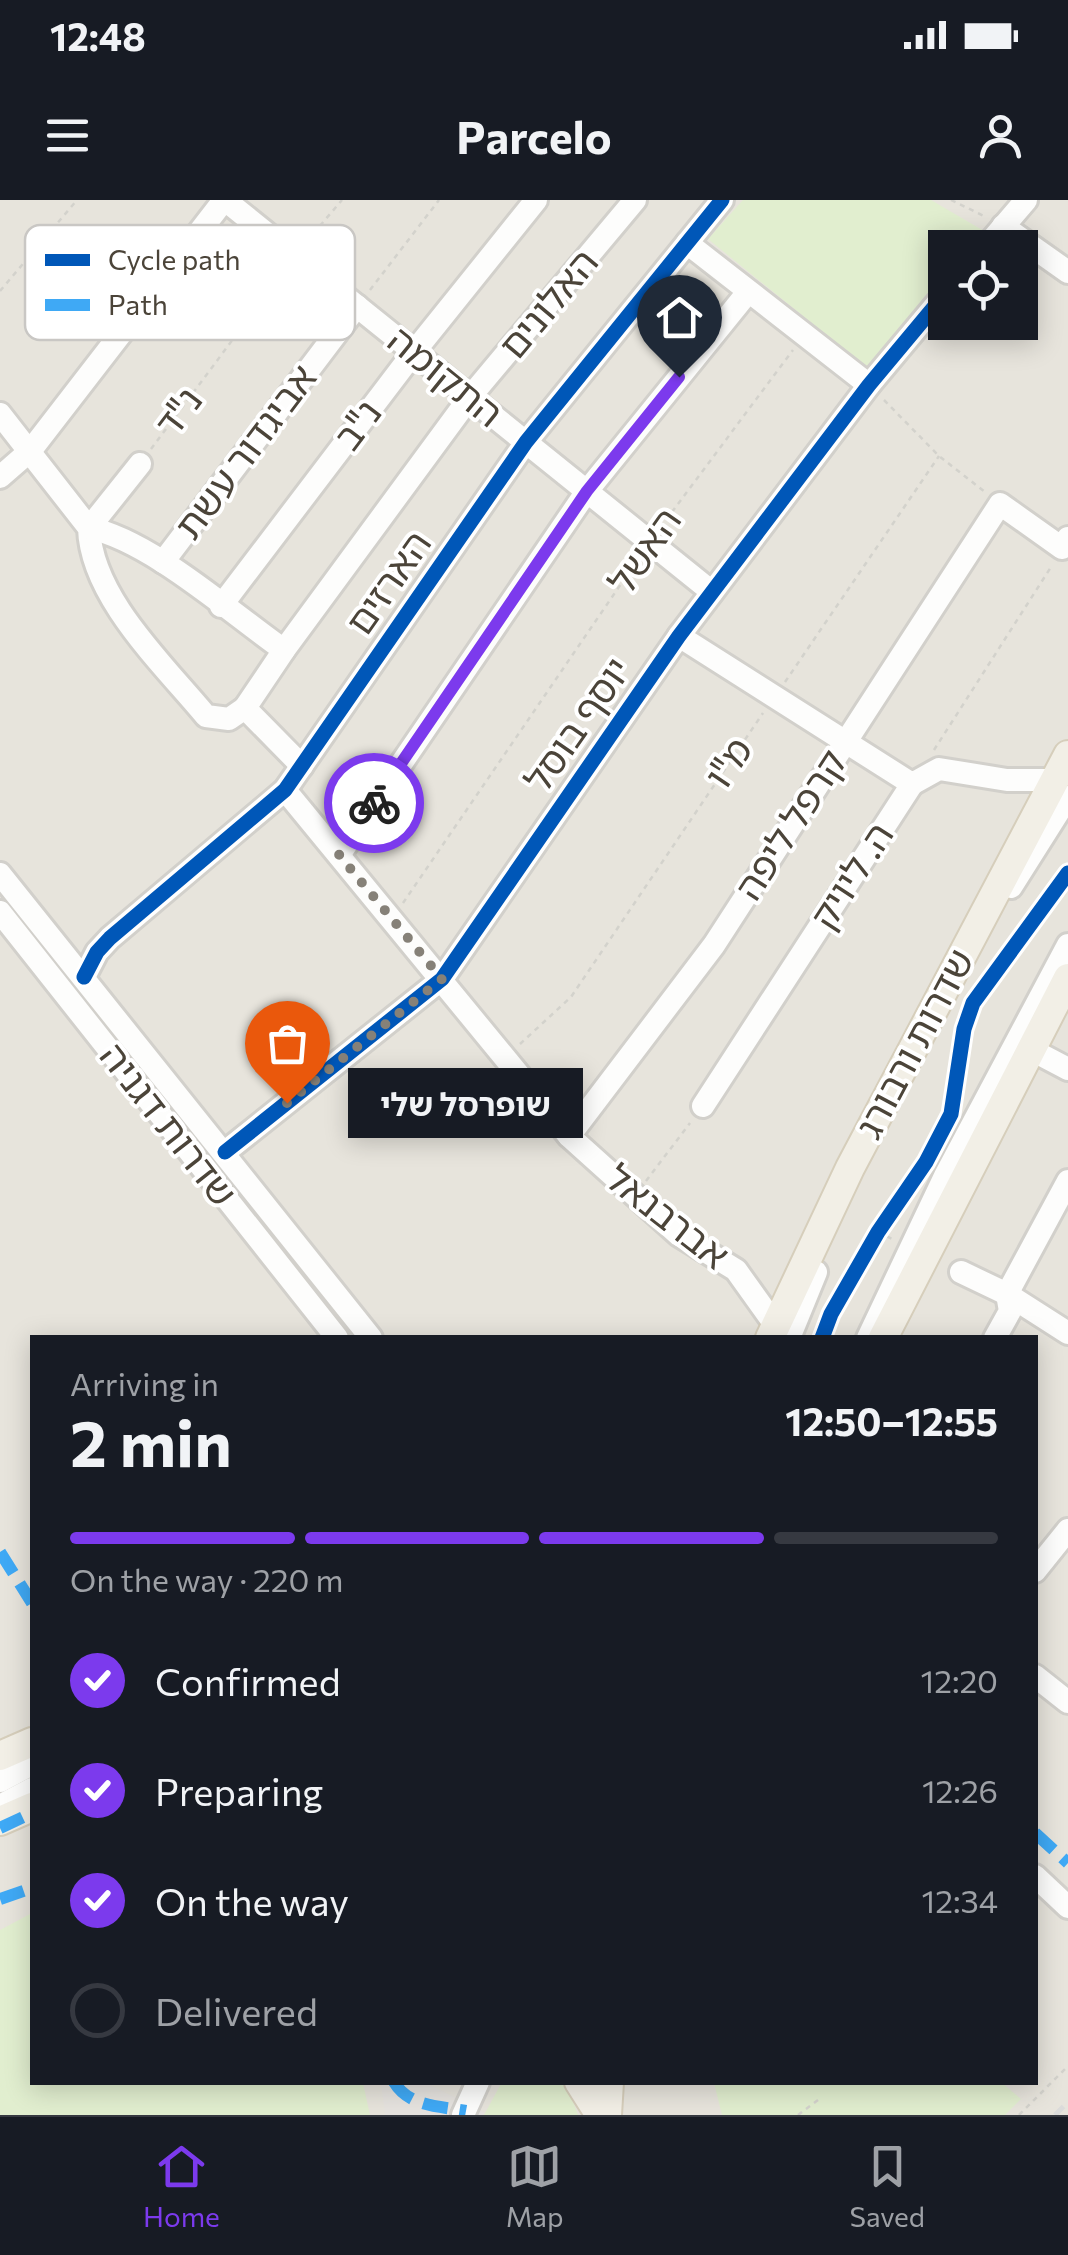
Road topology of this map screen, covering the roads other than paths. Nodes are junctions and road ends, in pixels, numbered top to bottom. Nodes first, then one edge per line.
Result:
1 (224, 200) edge
2 (536, 200) edge
3 (636, 200) edge
4 (722, 200) edge
5 (1026, 200) edge
6 (205, 225) edge
7 (256, 225) edge
8 (1003, 226) junction
9 (1000, 230) edge
10 (687, 242) junction
11 (1068, 272) edge
12 (748, 292) junction
13 (357, 306) joint
14 (355, 309) edge
15 (928, 314) edge
16 (116, 340) edge
17 (331, 340) edge
18 (414, 352) junction
19 (869, 385) junction
20 (470, 398) junction
21 (0, 414) edge
22 (526, 442) junction
23 (31, 450) junction
24 (140, 464) road end
25 (0, 478) edge
26 (587, 491) junction
27 (90, 528) junction
28 (1065, 543) edge
29 (163, 562) junction
30 (712, 592) junction
31 (221, 606) junction
32 (679, 636) junction
33 (284, 650) junction
34 (245, 708) junction
35 (844, 742) junction
36 (302, 766) junction
37 (1063, 777) edge
38 (912, 784) junction
39 (285, 790) junction
40 (339, 855) junction
41 (0, 874) edge
42 (0, 912) edge
43 (1068, 944) edge
44 (84, 977) junction
45 (1068, 978) edge
46 (442, 979) junction
47 (1030, 1049) junction
48 (1068, 1069) edge
49 (703, 1106) road end
50 (568, 1136) junction
51 (225, 1152) junction
52 (1068, 1182) edge
53 (962, 1272) dead end
54 (1007, 1294) junction
55 (1068, 1333) edge
56 (779, 1334) edge
57 (335, 1335) edge
58 (369, 1335) edge
59 (869, 1335) edge
60 (885, 1335) edge
61 (997, 1335) edge
62 (1068, 1530) edge
63 (1038, 1567) edge
64 (1038, 1678) edge
65 (1068, 1702) edge
66 (30, 1743) edge
67 (0, 1756) edge
68 (30, 1765) edge
69 (0, 1781) edge
70 (30, 1790) edge
71 (0, 1806) edge
72 (30, 1807) edge
73 (0, 1821) edge
74 (1038, 1879) edge
75 (1068, 1907) edge
76 (477, 2085) edge
77 (581, 2085) edge
78 (608, 2085) edge
79 (463, 2115) edge
80 (603, 2115) edge

1 - 6 street
1 - 7 street, התקומה
2 - 18 street, נ"ב
3 - 20 street, האלונים
4 - 10 street, הארזים
5 - 8 street
8 - 9 street
8 - 11 street
10 - 12 street
10 - 22 street, הארזים
12 - 19 street
12 - 26 street
13 - 14 street, אביגדור עשת
13 - 18 street, התקומה
15 - 19 street, יוסף בוסל
16 - 23 street
17 - 29 street, אביגדור עשת
18 - 20 street, התקומה
18 - 31 street, נ"ב
19 - 30 street, יוסף בוסל
20 - 22 street, התקומה
20 - 33 street, האלונים
21 - 23 street
22 - 26 street, התקומה
22 - 36 street, הארזים
23 - 25 street
23 - 27 street
24 - 27 street, נ"ד
26 - 30 street, התקומה
26 - 40 street
27 - 29 street
27 - 34 street
28 - 35 street, קרפל ליפה
29 - 31 street
30 - 32 street, יוסף בוסל
31 - 33 street
32 - 35 street
32 - 46 street, יוסף בוסל
33 - 34 street
34 - 36 street
35 - 38 street
35 - 50 street, קרפל ליפה
36 - 39 street, הארזים
37 - 38 street
37 - 56 main road, שדרות ורבורג
38 - 49 street, ה. ליויק
39 - 40 street, אברבנאל
39 - 44 street, הארזים
40 - 46 street, אברבנאל
41 - 44 street, שדרות דגניה
42 - 57 street, שדרות דגניה
43 - 59 street
44 - 51 street, שדרות דגניה
45 - 47 main road
46 - 50 street, אברבנאל
46 - 51 street, יוסף בוסל
47 - 48 street
47 - 60 main road
50 - 56 street, אברבנאל
51 - 58 street, שדרות דגניה
52 - 54 street
53 - 54 street
54 - 55 street
54 - 61 street
62 - 63 street
64 - 65 street
66 - 67 main road
68 - 69 street
70 - 71 street
72 - 73 main road
74 - 75 street
76 - 79 street
77 - 80 main road
78 - 80 main road

